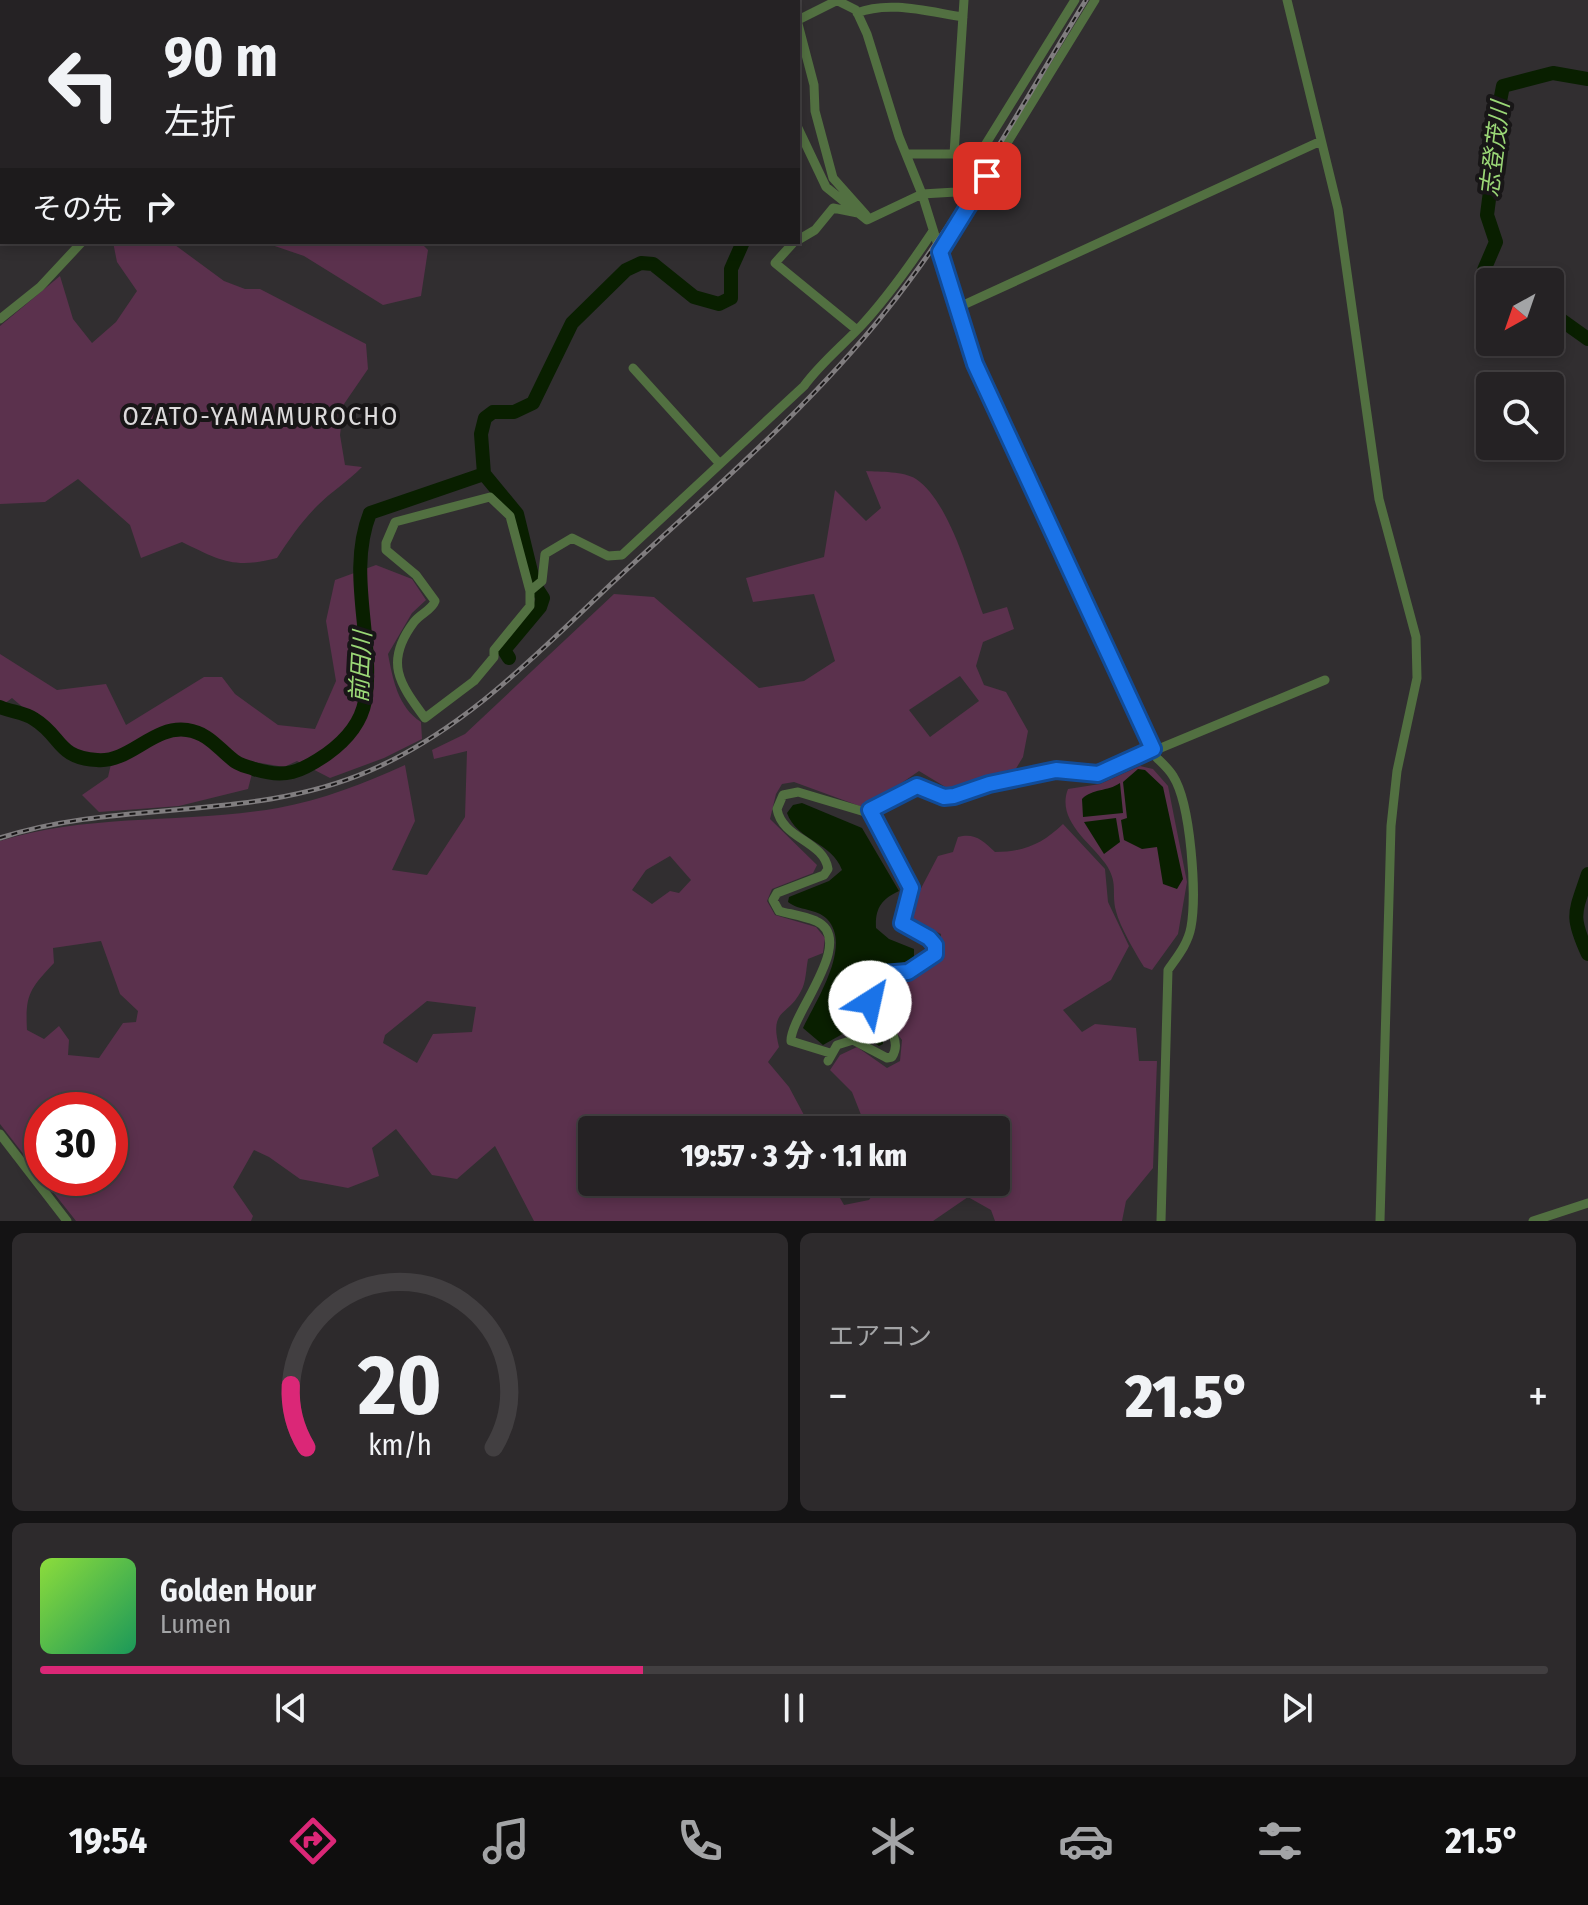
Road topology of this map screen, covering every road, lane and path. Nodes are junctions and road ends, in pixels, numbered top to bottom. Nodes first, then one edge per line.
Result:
1 (836, 0) edge
2 (964, 0) edge
3 (1075, 0) edge
4 (1095, 0) edge
5 (1287, 0) edge
6 (850, 2) edge
7 (857, 13) junction
8 (963, 17) junction
9 (800, 21) edge
10 (800, 30) edge
11 (800, 131) edge
12 (1321, 141) junction
13 (906, 154) junction
14 (954, 154) junction
15 (973, 169) junction
16 (922, 194) junction
17 (858, 213) junction
18 (869, 219) junction
19 (933, 231) junction
20 (800, 239) edge
21 (80, 244) edge
22 (793, 244) edge
23 (940, 252) junction
24 (959, 307) junction
25 (0, 319) edge
26 (857, 330) junction
27 (633, 368) dead end
28 (720, 464) junction
29 (534, 588) junction
30 (1325, 680) dead end
31 (1153, 749) junction
32 (870, 810) junction
33 (0, 1134) edge
34 (1588, 1203) edge
35 (67, 1221) edge
36 (1161, 1221) edge
37 (1380, 1221) edge
38 (1533, 1221) edge

1 - 6 street
1 - 9 street
2 - 8 street
3 - 15 street
4 - 23 street
5 - 12 street
6 - 7 street
7 - 8 street
7 - 13 street
8 - 14 street
10 - 18 street
11 - 17 street
12 - 24 street
12 - 37 street
13 - 14 street
13 - 16 street
14 - 15 street
15 - 16 street
16 - 18 street
16 - 19 street
17 - 18 street
17 - 20 street
19 - 23 street
19 - 26 street
21 - 25 street
22 - 26 street
23 - 24 street
24 - 31 street
26 - 28 street
27 - 28 street
28 - 29 street
29 - 29 street
30 - 31 street
31 - 32 street
31 - 36 street
32 - 32 street
33 - 35 street
34 - 38 street

